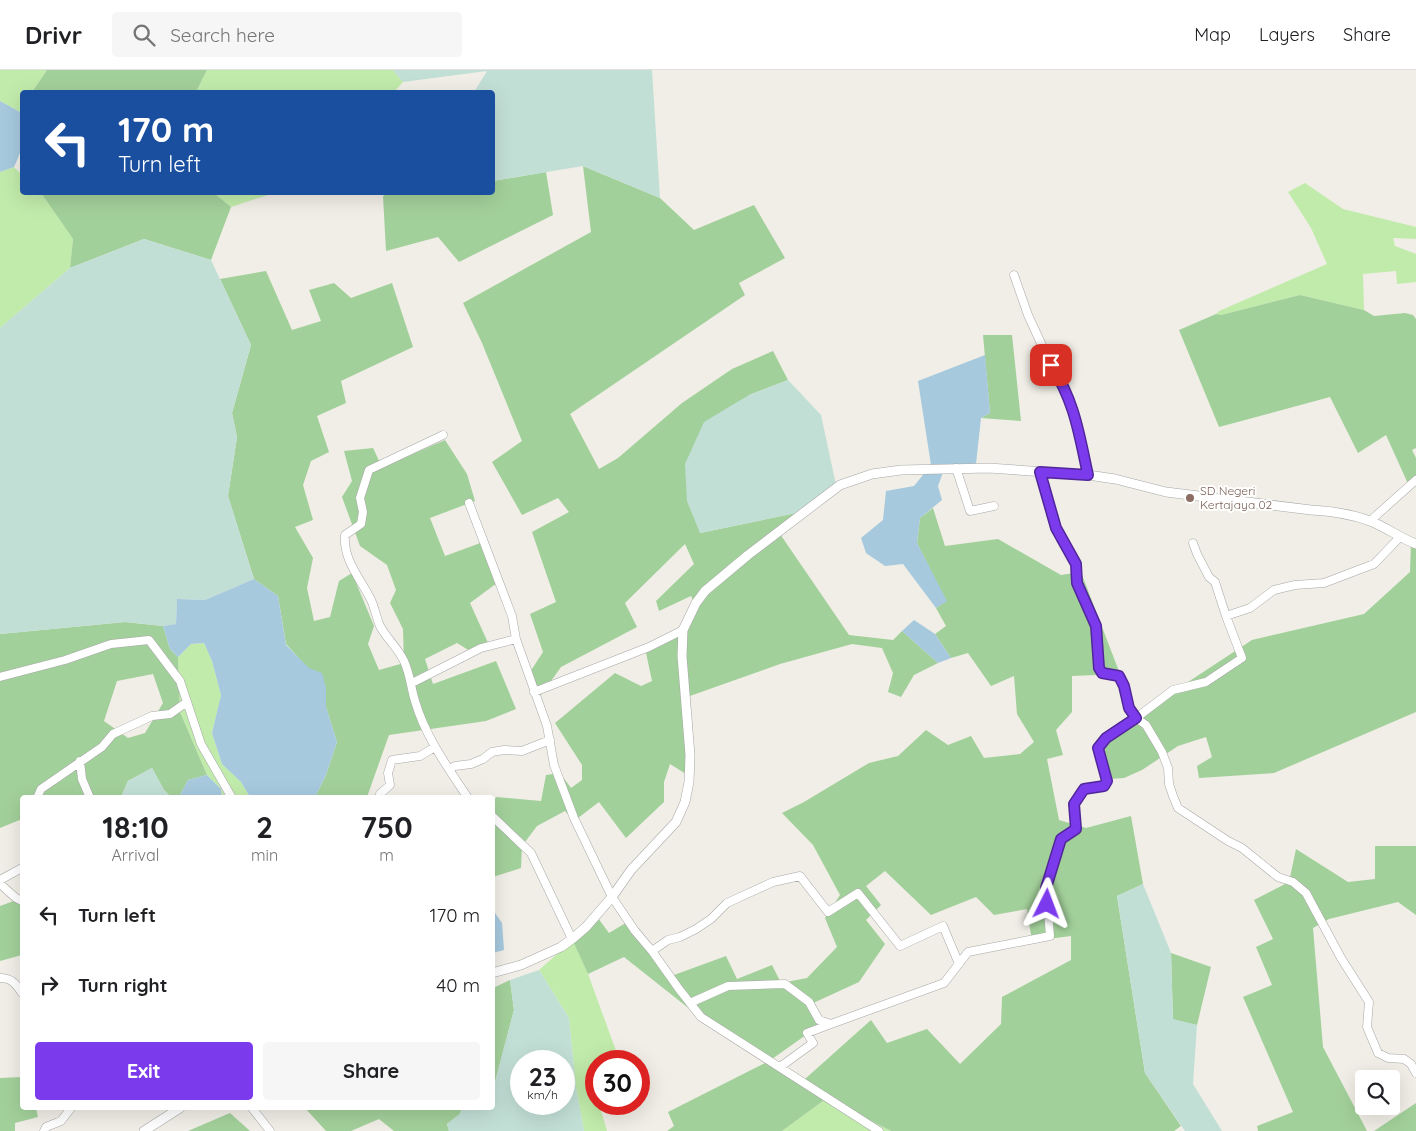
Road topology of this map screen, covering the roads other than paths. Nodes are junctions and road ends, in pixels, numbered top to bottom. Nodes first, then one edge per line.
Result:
1 (1014, 275) dead end
2 (443, 435) dead end
3 (956, 468) junction
4 (1040, 472) junction
5 (1088, 475) junction
6 (1416, 480) edge
7 (469, 503) dead end
8 (994, 506) dead end
9 (1370, 521) junction
10 (1400, 538) junction
11 (1193, 543) dead end
12 (1416, 544) edge
13 (1226, 616) junction
14 (683, 630) junction
15 (516, 639) junction
16 (0, 677) edge
17 (412, 683) junction
18 (534, 692) junction
19 (187, 702) junction
20 (1136, 718) junction
21 (550, 740) junction
22 (435, 747) junction
23 (80, 761) junction
24 (449, 769) junction
25 (38, 795) edge
26 (89, 795) edge
27 (230, 795) edge
28 (380, 795) edge
29 (466, 795) edge
30 (495, 819) edge
31 (20, 869) edge
32 (0, 880) edge
33 (0, 884) edge
34 (612, 897) junction
35 (20, 900) edge
36 (572, 939) junction
37 (652, 951) junction
38 (959, 964) junction
39 (495, 972) edge
40 (0, 978) edge
41 (20, 990) edge
42 (690, 1004) junction
43 (831, 1024) junction
44 (780, 1066) junction
45 (1416, 1073) edge
46 (69, 1110) edge
47 (177, 1110) edge
48 (254, 1110) edge
49 (44, 1131) edge
50 (144, 1131) edge
51 (270, 1131) edge
52 (879, 1131) edge

1 - 5 street
2 - 17 street
3 - 4 street
3 - 8 street
3 - 14 street
4 - 5 street
4 - 20 street
5 - 9 street
6 - 9 street
7 - 15 street
9 - 10 street
10 - 12 street
10 - 13 street
11 - 13 street
13 - 20 street
14 - 18 street
14 - 34 street
15 - 17 street
15 - 18 street
16 - 19 street
17 - 22 street
18 - 21 street
19 - 23 street
19 - 27 street
20 - 38 street
20 - 45 street
21 - 24 street
21 - 34 street
22 - 24 street
22 - 28 street
23 - 25 street
23 - 26 street
24 - 29 street
30 - 36 street
31 - 32 street
33 - 35 street
34 - 36 street
34 - 37 street
36 - 39 street
37 - 38 street
37 - 42 street
38 - 43 street
40 - 41 street
42 - 43 street
42 - 44 street
43 - 44 street
44 - 52 street
46 - 49 street
47 - 50 street
48 - 51 street

